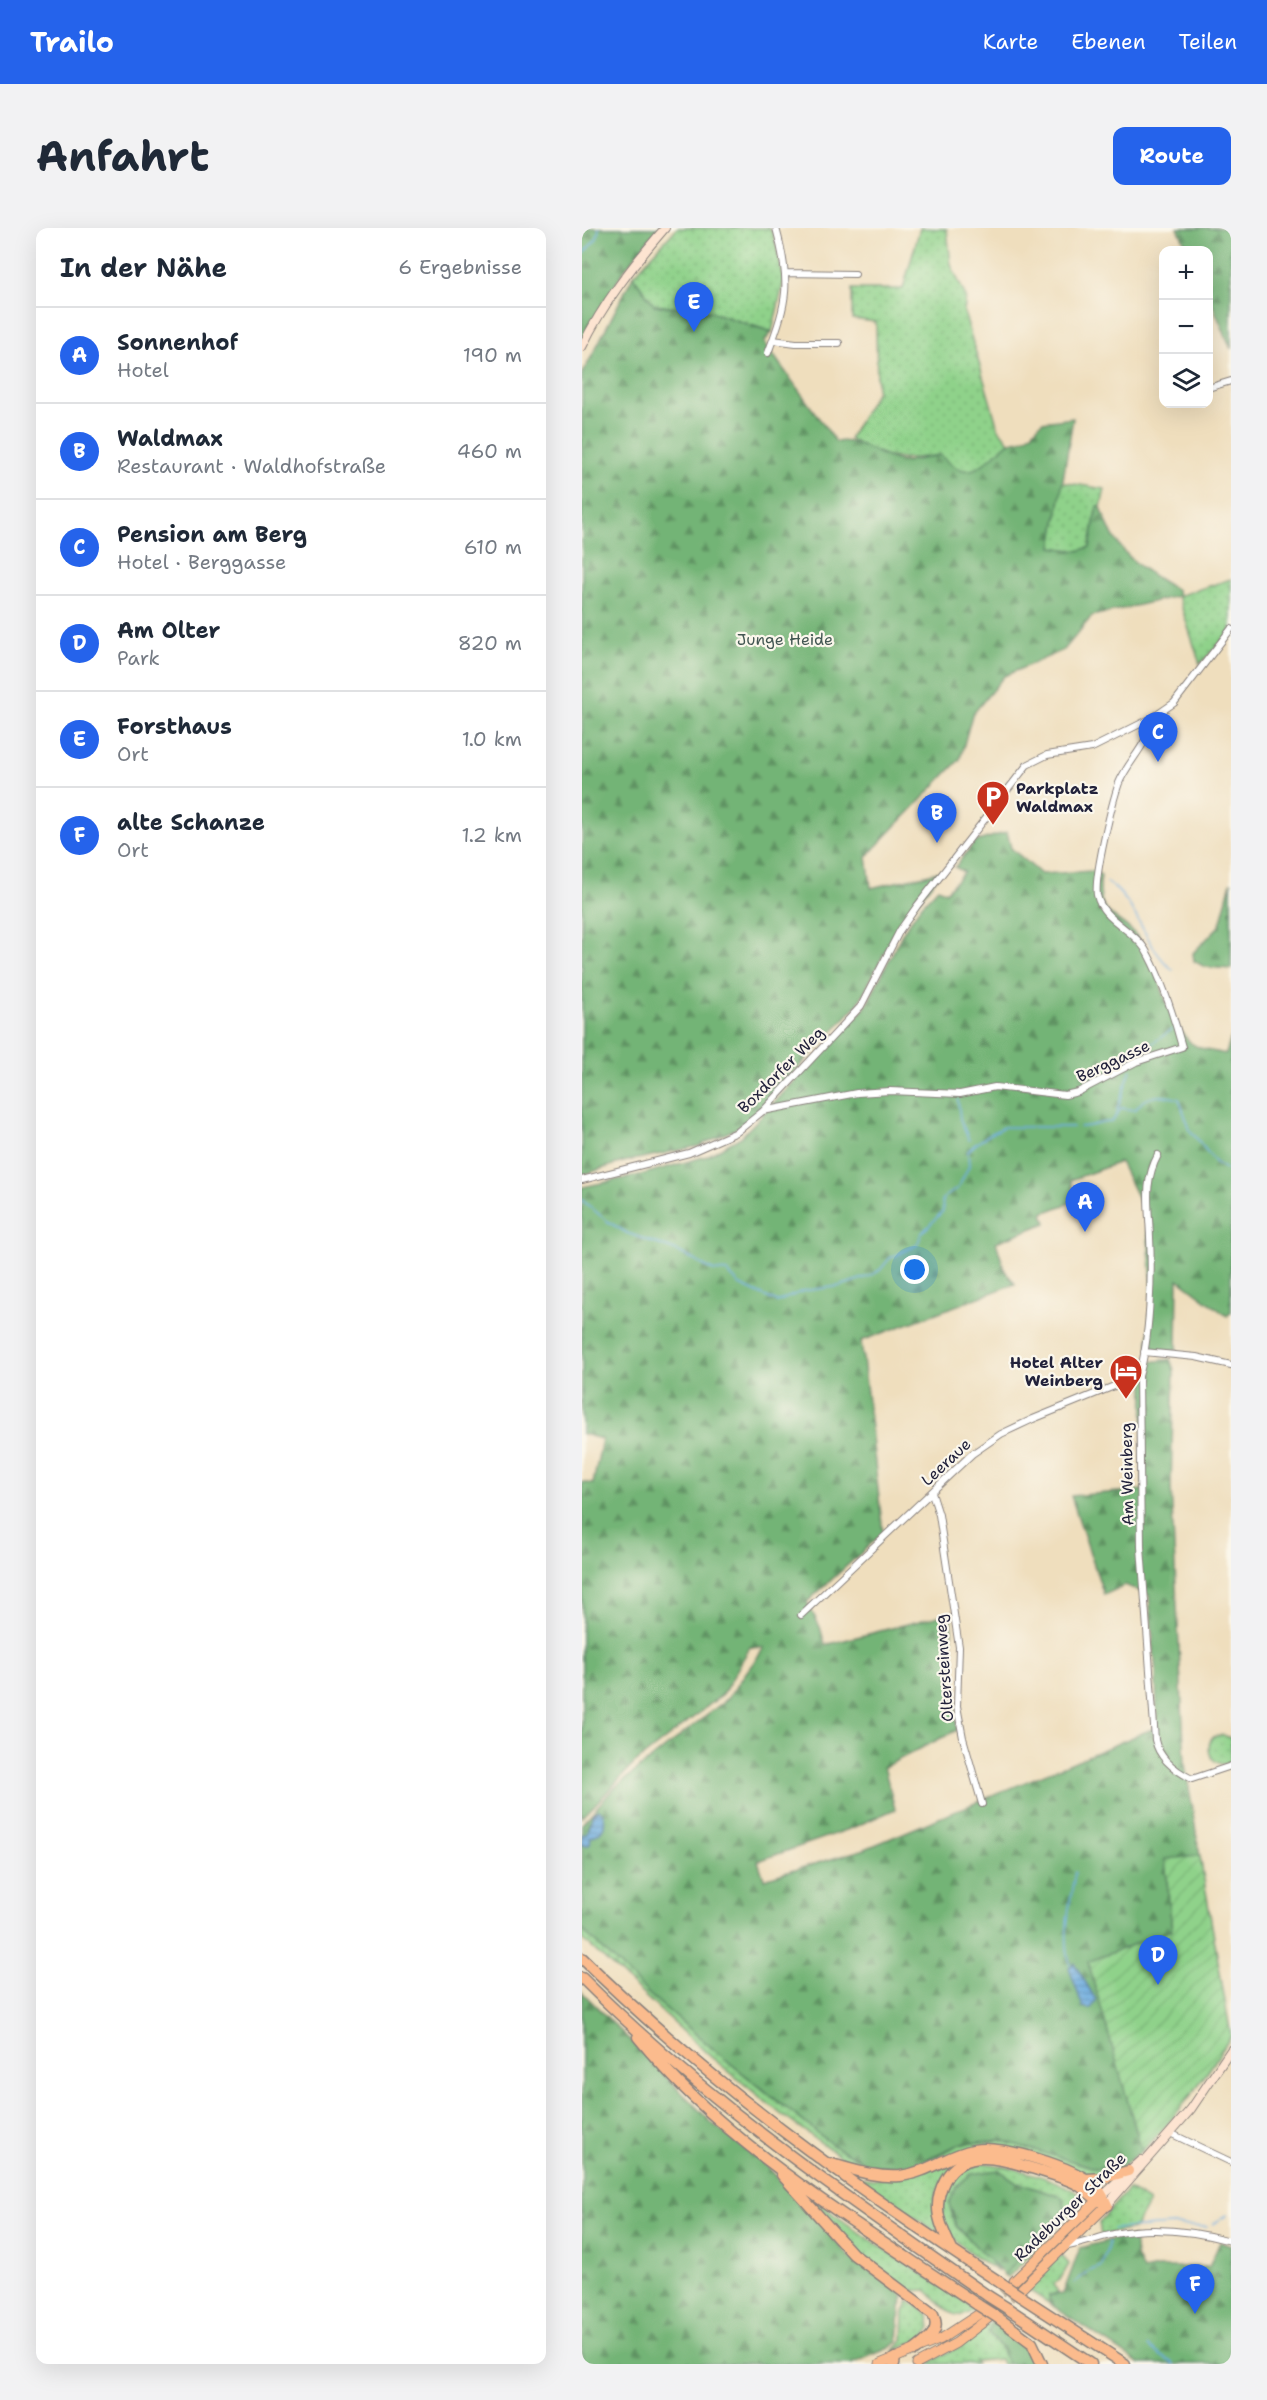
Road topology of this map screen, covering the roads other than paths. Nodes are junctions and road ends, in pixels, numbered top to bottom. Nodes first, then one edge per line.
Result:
1 (664, 228) edge
2 (776, 228) edge
3 (787, 273) junction
4 (855, 274) dead end
5 (773, 340) junction
6 (839, 343) dead end
7 (582, 347) edge
8 (768, 353) dead end
9 (1231, 381) edge
10 (1213, 386) edge
11 (1231, 629) edge
12 (1152, 718) junction
13 (763, 1111) junction
14 (1158, 1155) dead end
15 (582, 1180) edge
16 (1144, 1352) junction
17 (1231, 1365) edge
18 (1138, 1376) junction
19 (932, 1493) junction
20 (801, 1615) dead end
21 (1231, 1766) edge
22 (982, 1804) dead end
23 (582, 1958) edge
24 (582, 1978) edge
25 (629, 2022) junction
26 (1231, 2050) edge
27 (1170, 2133) junction
28 (1147, 2156) junction
29 (766, 2157) junction
30 (1231, 2162) edge
31 (825, 2163) junction
32 (1128, 2171) junction
33 (1086, 2180) junction
34 (1102, 2200) junction
35 (1231, 2241) edge
36 (1063, 2247) junction
37 (954, 2253) junction
38 (1014, 2281) tunnel mouth
39 (1021, 2292) junction
40 (987, 2313) junction
41 (915, 2350) junction
42 (895, 2361) edge
43 (880, 2364) edge
44 (917, 2364) edge
45 (1042, 2364) edge
46 (1091, 2364) edge
47 (1125, 2364) edge

1 - 7 main road
2 - 3 street
3 - 4 street
3 - 5 street
5 - 6 street
5 - 8 street
9 - 10 street
11 - 12 street, Boxdorfer Weg
12 - 13 street, Boxdorfer Weg
12 - 13 street, Berggasse
13 - 15 street, Boxdorfer Weg
14 - 16 street, Am Weinberg
16 - 17 street
16 - 18 street, Am Weinberg
18 - 19 street, Leeraue
18 - 21 street, Am Weinberg
19 - 20 street, Leeraue
19 - 22 street, Oltersteinweg
23 - 31 highway
24 - 25 highway
25 - 29 highway
25 - 46 highway, bridge
26 - 27 main road, Radeburger Straße
27 - 28 main road, Radeburger Straße
27 - 30 street
28 - 32 main road, Radeburger Straße
28 - 34 main road, Radeburger Straße
29 - 40 highway
29 - 41 highway
31 - 33 highway
31 - 37 highway
32 - 33 highway
32 - 34 main road, Radeburger Straße
33 - 34 highway
34 - 36 main road, Radeburger Straße
34 - 37 highway
34 - 38 main road, Radeburger Straße
35 - 36 street
36 - 39 main road, Radeburger Straße
37 - 39 highway, bridge
39 - 47 highway
40 - 41 main road
40 - 44 main road
40 - 45 highway
41 - 42 main road
42 - 43 main road

